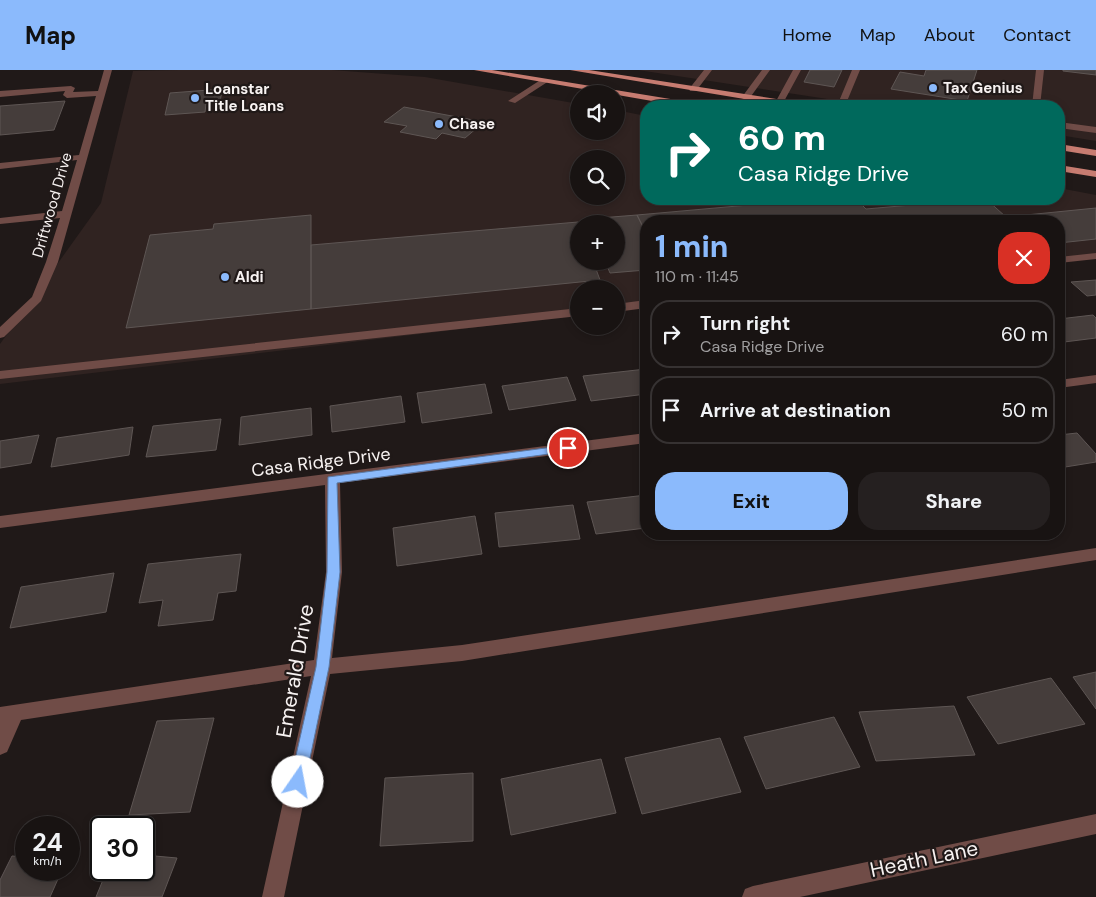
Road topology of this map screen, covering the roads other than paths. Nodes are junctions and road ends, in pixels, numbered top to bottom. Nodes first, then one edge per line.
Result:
1 (108, 70) edge
2 (478, 70) edge
3 (574, 70) edge
4 (708, 70) edge
5 (766, 70) edge
6 (797, 70) edge
7 (856, 70) edge
8 (1040, 70) edge
9 (548, 78) junction
10 (693, 89) junction
11 (101, 93) junction
12 (0, 94) edge
13 (746, 97) junction
14 (664, 100) edge
15 (763, 100) edge
16 (782, 100) edge
17 (844, 100) edge
18 (1037, 100) edge
19 (512, 101) dead end
20 (1065, 126) edge
21 (1096, 130) edge
22 (1065, 148) edge
23 (1096, 153) edge
24 (82, 157) junction
25 (0, 166) edge
26 (1065, 169) edge
27 (1096, 174) edge
28 (66, 214) junction
29 (0, 221) edge
30 (1096, 256) edge
31 (1065, 259) edge
32 (640, 305) edge
33 (625, 307) edge
34 (570, 313) edge
35 (0, 334) edge
36 (0, 375) edge
37 (1096, 379) edge
38 (1065, 383) edge
39 (640, 439) edge
40 (332, 480) junction
41 (0, 522) edge
42 (1096, 554) edge
43 (322, 667) junction
44 (8, 714) edge
45 (0, 746) edge
46 (1096, 824) edge
47 (273, 897) edge
48 (753, 897) edge

1 - 11 street, Driftwood Drive
2 - 9 main road
3 - 10 main road
4 - 10 street
5 - 13 street
6 - 16 street
7 - 17 street
8 - 18 street
9 - 14 main road
9 - 19 street
10 - 13 main road
11 - 12 street
11 - 24 street, Driftwood Drive
13 - 15 main road
20 - 21 street
22 - 23 main road
24 - 25 street
24 - 28 street, Driftwood Drive
26 - 27 main road
28 - 29 street
28 - 35 street, Driftwood Drive
30 - 31 street
32 - 33 street
34 - 36 street
37 - 38 street
39 - 40 street, Casa Ridge Drive
40 - 41 street, Casa Ridge Drive
40 - 43 street, Emerald Drive
42 - 43 street
43 - 44 street
43 - 47 street, Emerald Drive
44 - 45 street
46 - 48 street, Heath Lane

